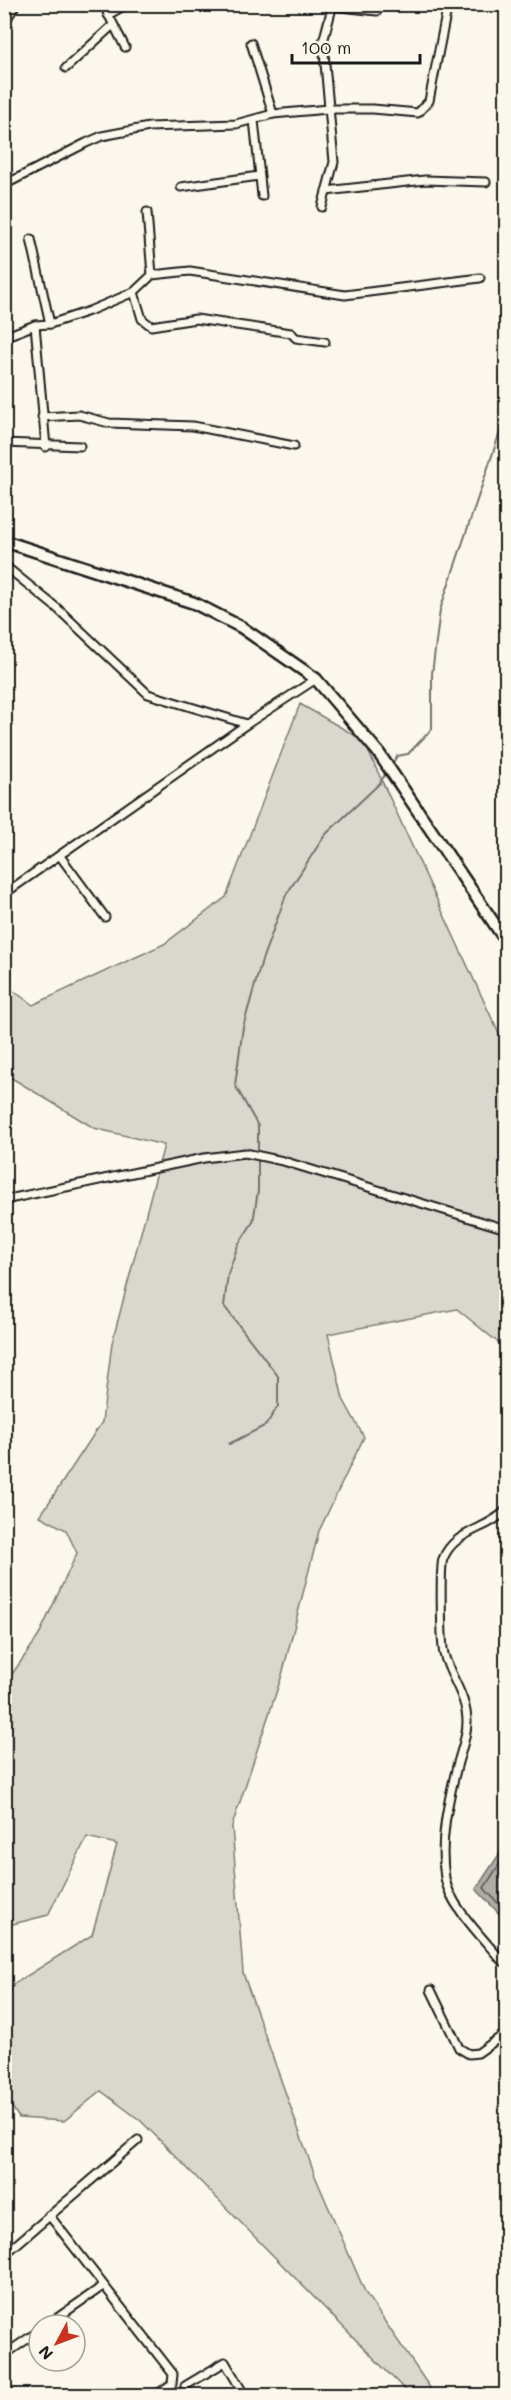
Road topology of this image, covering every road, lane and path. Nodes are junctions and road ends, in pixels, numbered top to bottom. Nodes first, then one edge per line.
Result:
1 (16, 4) edge
2 (103, 4) edge
3 (127, 4) edge
4 (448, 4) edge
5 (333, 5) edge
6 (376, 11) dead end
7 (108, 15) junction
8 (4, 24) edge
9 (113, 25) junction
10 (252, 43) dead end
11 (124, 47) dead end
12 (66, 68) dead end
13 (328, 109) junction
14 (273, 114) junction
15 (254, 120) junction
16 (260, 176) junction
17 (486, 182) dead end
18 (4, 185) edge
19 (181, 187) dead end
20 (326, 191) junction
21 (262, 196) dead end
22 (322, 207) dead end
23 (147, 212) dead end
24 (31, 239) dead end
25 (152, 275) junction
26 (480, 278) dead end
27 (134, 292) junction
28 (50, 324) junction
29 (35, 325) junction
30 (4, 337) edge
31 (326, 342) dead end
32 (42, 417) junction
33 (4, 443) edge
34 (80, 446) dead end
35 (294, 446) dead end
36 (46, 447) junction
37 (6, 545) edge
38 (4, 564) edge
39 (316, 679) junction
40 (247, 724) junction
41 (60, 856) junction
42 (6, 890) edge
43 (105, 917) dead end
44 (507, 941) edge
45 (4, 1200) edge
46 (507, 1229) edge
47 (507, 1510) edge
48 (507, 1964) edge
49 (431, 1990) dead end
50 (507, 2033) edge
51 (138, 2140) dead end
52 (50, 2215) junction
53 (4, 2255) edge
54 (103, 2286) junction
55 (64, 2313) edge
56 (27, 2339) edge
57 (4, 2355) edge
58 (185, 2386) dead end
59 (154, 2396) edge
60 (245, 2396) edge

1 - 8 street
2 - 7 street
3 - 7 street
4 - 13 street
5 - 6 street
5 - 13 street
7 - 9 street
9 - 11 street
9 - 12 street
10 - 14 street
13 - 14 street
13 - 20 street
14 - 15 street
15 - 16 street
15 - 18 street
16 - 19 street
16 - 21 street
17 - 20 street
20 - 22 street
23 - 25 street
24 - 28 street
25 - 26 street
25 - 27 street
27 - 28 street
27 - 31 street
28 - 29 street
29 - 30 street
29 - 32 street
32 - 35 street
32 - 36 street
33 - 36 street
34 - 36 street
37 - 39 main road
38 - 40 street
39 - 40 street
39 - 44 main road
40 - 41 street
41 - 42 street
41 - 43 street
45 - 46 street
47 - 48 street
49 - 50 street
51 - 52 street
52 - 53 street
52 - 54 street
54 - 55 street
54 - 59 street
56 - 57 street
58 - 60 street

